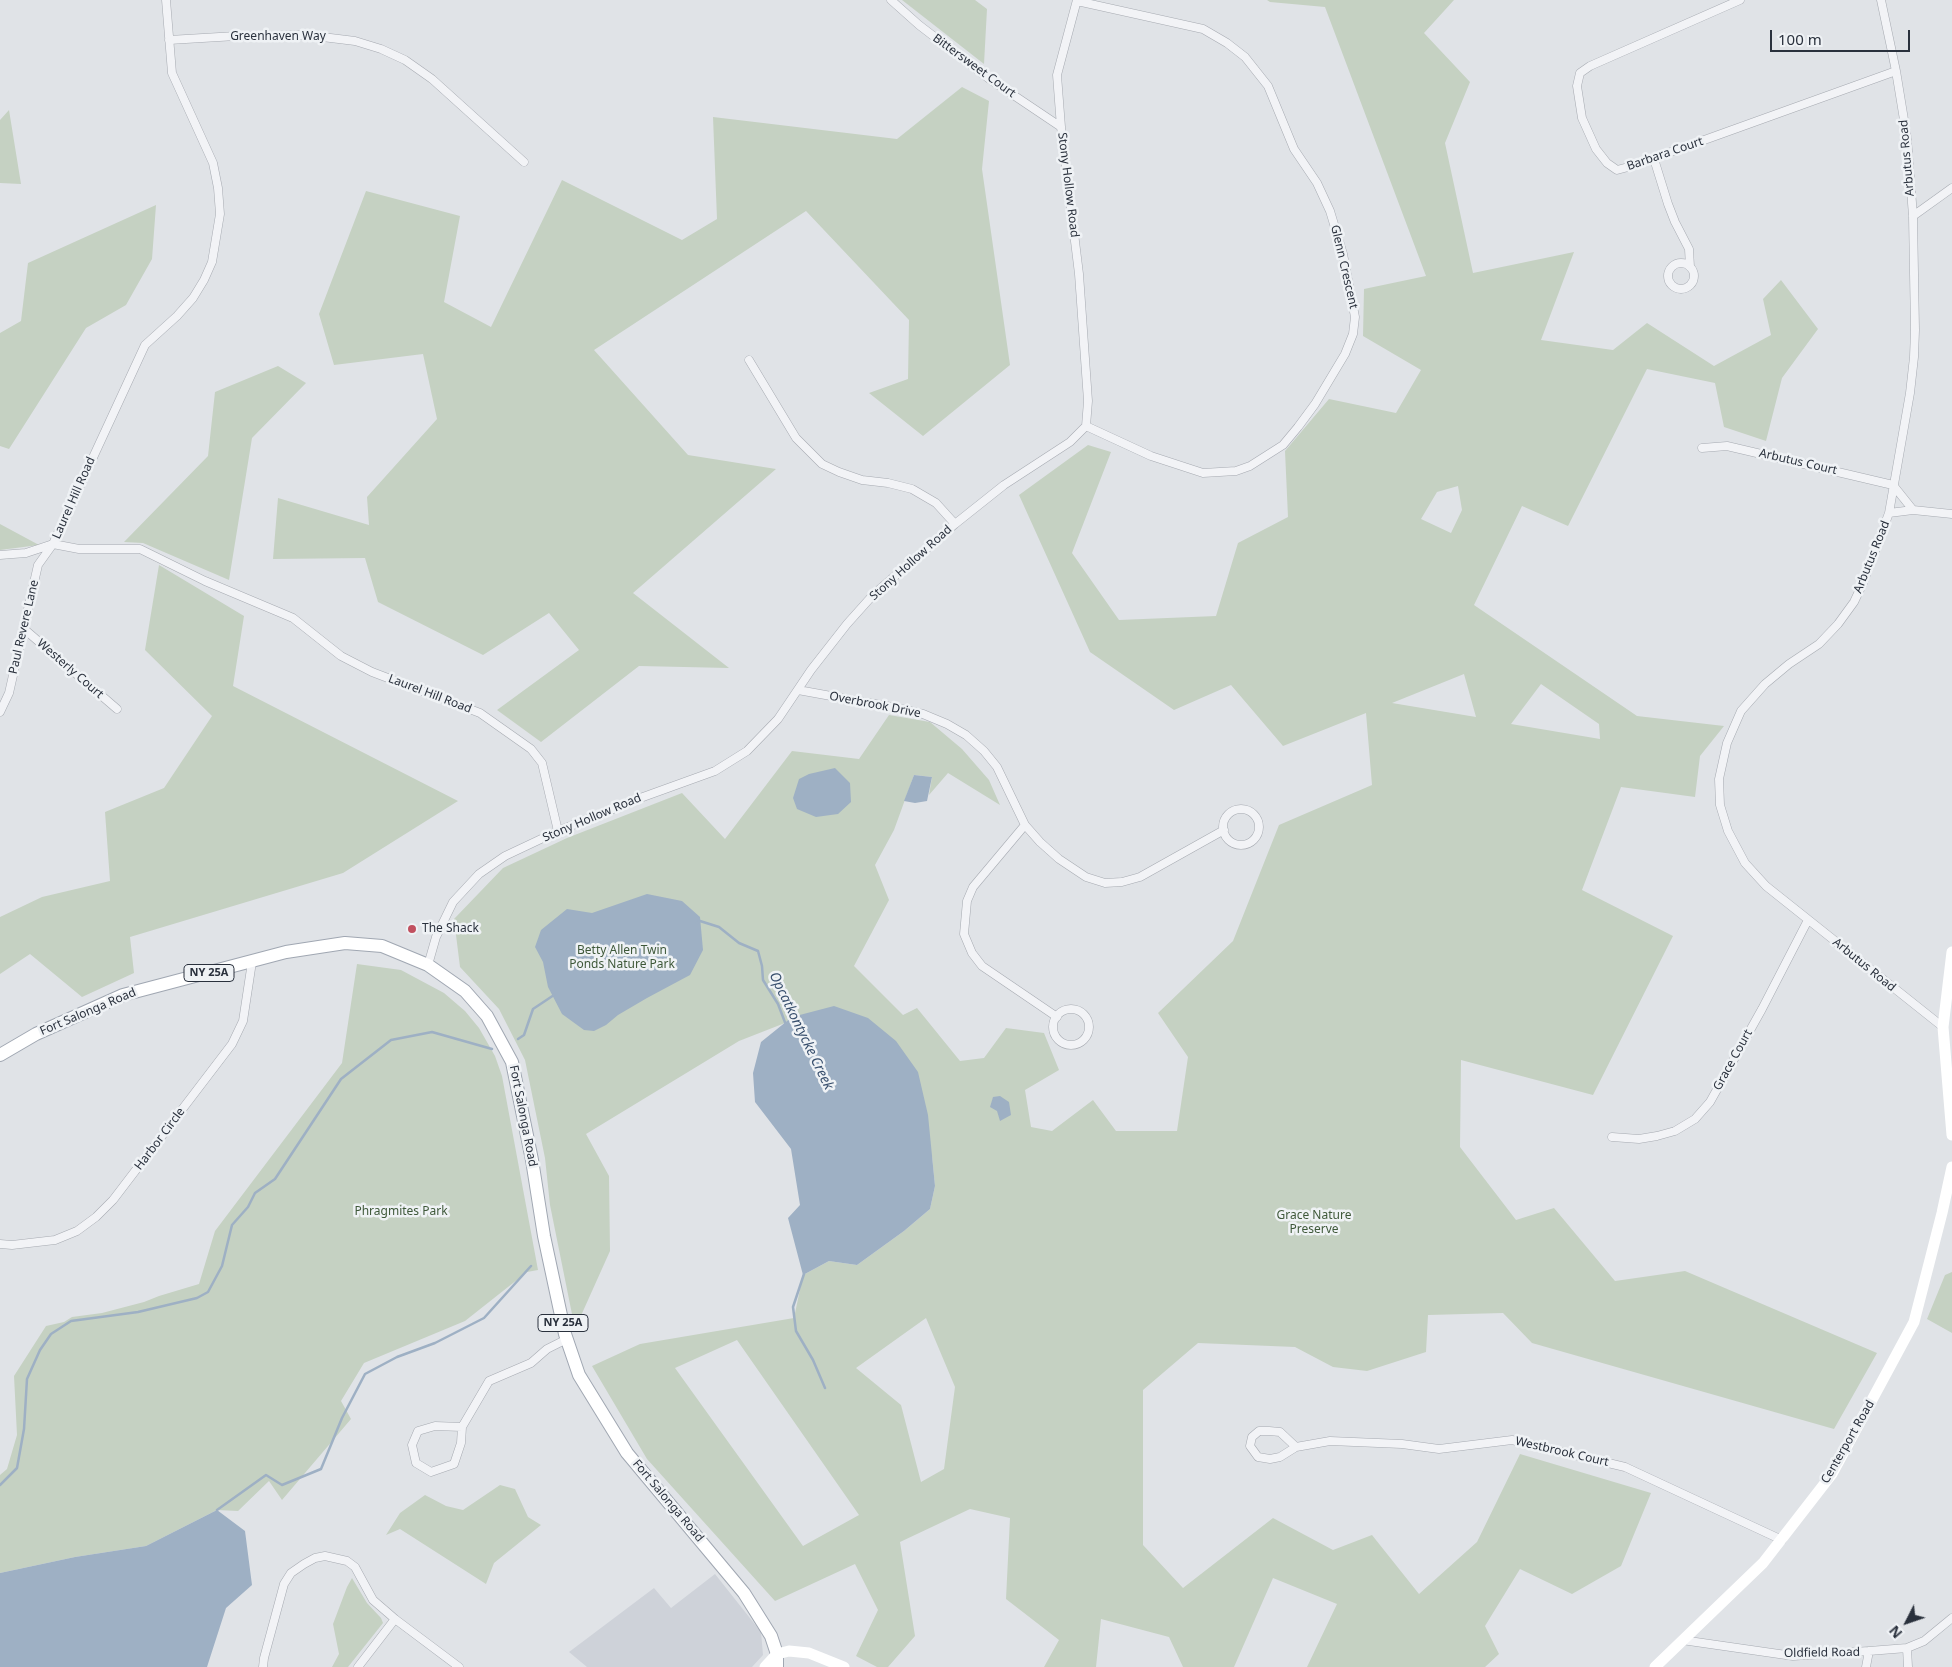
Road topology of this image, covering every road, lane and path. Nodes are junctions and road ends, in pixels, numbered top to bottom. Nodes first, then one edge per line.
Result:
1 (166, 0) edge
2 (891, 0) edge
3 (1077, 0) edge
4 (1740, 0) edge
5 (1881, 0) edge
6 (169, 40) junction
7 (1896, 71) junction
8 (1061, 127) junction
9 (1654, 159) junction
10 (524, 162) dead end
11 (1952, 188) edge
12 (1912, 216) junction
13 (1690, 267) dead end
14 (749, 360) dead end
15 (1086, 426) junction
16 (1702, 448) dead end
17 (1893, 485) junction
18 (1913, 510) junction
19 (1889, 513) junction
20 (1952, 514) edge
21 (955, 524) junction
22 (53, 544) junction
23 (0, 555) edge
24 (23, 628) junction
25 (798, 690) junction
26 (117, 709) dead end
27 (0, 712) edge
28 (1025, 825) junction
29 (1224, 830) junction
30 (558, 831) junction
31 (1808, 920) junction
32 (1952, 952) edge
33 (252, 962) junction
34 (428, 965) junction
35 (1056, 1017) junction
36 (1943, 1027) junction
37 (0, 1055) edge
38 (1952, 1135) edge
39 (1612, 1137) dead end
40 (1952, 1166) edge
41 (0, 1244) edge
42 (567, 1339) junction
43 (462, 1427) junction
44 (1296, 1447) junction
45 (1782, 1540) junction
46 (1952, 1618) edge
47 (395, 1619) junction
48 (1682, 1640) junction
49 (1907, 1648) junction
50 (1869, 1651) junction
51 (777, 1654) junction
52 (263, 1667) edge
53 (358, 1667) edge
54 (459, 1667) edge
55 (765, 1667) edge
56 (777, 1667) edge
57 (844, 1667) edge
58 (1655, 1667) edge
59 (1866, 1667) edge
60 (1908, 1667) edge

1 - 6 street, Laurel Hill Road
2 - 8 street, Bittersweet Court
3 - 8 street, Stony Hollow Road
3 - 15 street, Glenn Crescent
4 - 9 street, Barbara Court
5 - 7 street, Arbutus Road
6 - 10 street, Greenhaven Way
6 - 22 street, Laurel Hill Road
7 - 9 street, Barbara Court
7 - 12 street, Arbutus Road
8 - 15 street, Stony Hollow Road
9 - 13 street
11 - 12 street
12 - 17 street, Arbutus Road
14 - 21 street
15 - 21 street, Stony Hollow Road
16 - 17 street, Arbutus Court
17 - 18 street
17 - 19 street, Arbutus Road
18 - 19 street
18 - 20 street
19 - 31 street, Arbutus Road
21 - 25 street, Stony Hollow Road
22 - 23 street
22 - 24 street, Paul Revere Lane
22 - 30 street, Laurel Hill Road
24 - 26 street, Westerly Court
24 - 27 street, Paul Revere Lane
25 - 28 street, Overbrook Drive
25 - 30 street, Stony Hollow Road
28 - 29 street, Overbrook Drive
28 - 35 street
29 - 29 street
30 - 34 street, Stony Hollow Road
31 - 36 street, Arbutus Road
31 - 39 street, Grace Court
32 - 36 main road
33 - 34 main road, Fort Salonga Road / NY 25A
33 - 37 main road, Fort Salonga Road / NY 25A
33 - 41 street, Harbor Circle
34 - 42 main road, Fort Salonga Road / NY 25A
35 - 35 street
36 - 38 main road
40 - 45 main road, Centerport Road
42 - 43 street
42 - 51 main road, Fort Salonga Road / NY 25A
43 - 43 street
44 - 44 street, Westbrook Court
44 - 45 street, Westbrook Court
45 - 48 main road, Centerport Road
46 - 49 street, Oldfield Road
47 - 52 street
47 - 53 street
47 - 54 street
48 - 50 street, Oldfield Road
48 - 58 main road, Centerport Road
49 - 50 street, Oldfield Road
49 - 60 street
50 - 59 street
51 - 55 main road
51 - 56 main road, NY 25A
51 - 57 main road

